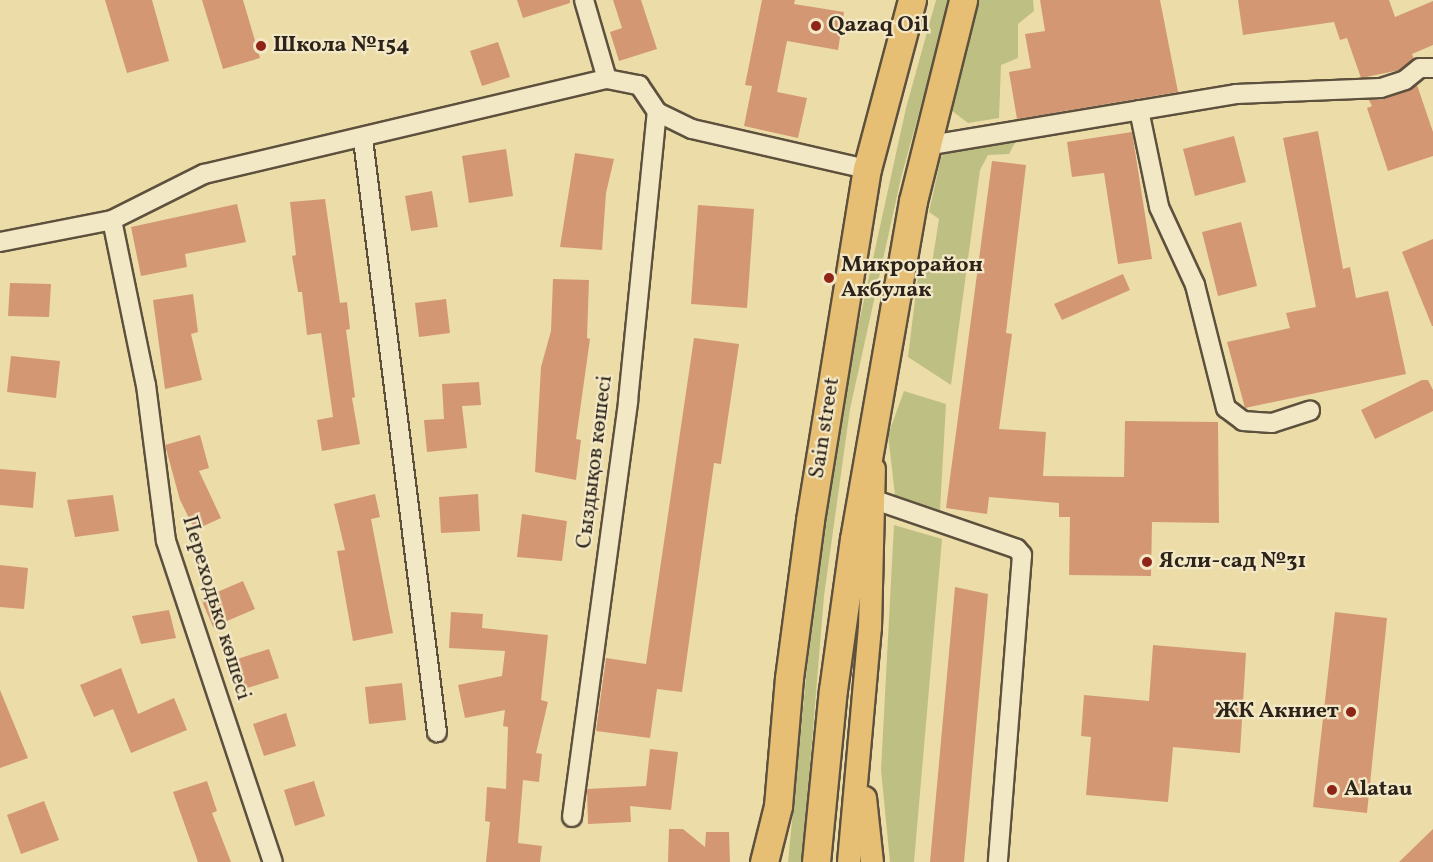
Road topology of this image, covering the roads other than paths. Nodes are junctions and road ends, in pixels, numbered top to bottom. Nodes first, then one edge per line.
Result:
1 (584, 0) edge
2 (912, 0) edge
3 (963, 0) edge
4 (1432, 69) edge
5 (607, 79) junction
6 (1139, 110) junction
7 (657, 112) junction
8 (363, 139) junction
9 (925, 146) junction
10 (867, 169) junction
11 (112, 220) junction
12 (0, 242) edge
13 (1310, 411) dead end
14 (874, 433) junction
15 (875, 500) junction
16 (437, 732) dead end
17 (861, 733) junction
18 (778, 806) junction
19 (572, 817) dead end
20 (273, 862) edge
21 (764, 862) edge
22 (774, 862) edge
23 (816, 862) edge
24 (849, 862) edge
25 (872, 862) edge
26 (998, 862) edge

1 - 5 street
2 - 10 highway, Sain street
3 - 9 highway
4 - 6 street
5 - 7 street
5 - 8 street
6 - 9 street
6 - 13 street
7 - 10 street
7 - 19 street, Сыздықов көшесі
8 - 11 street
8 - 16 street
9 - 14 highway
10 - 18 highway, Sain street
11 - 12 street
11 - 20 street, Переходько көшесі
14 - 15 main road
14 - 23 highway
15 - 17 main road
15 - 26 street
17 - 24 main road
17 - 25 main road
18 - 21 highway
18 - 22 main road, Sain street

